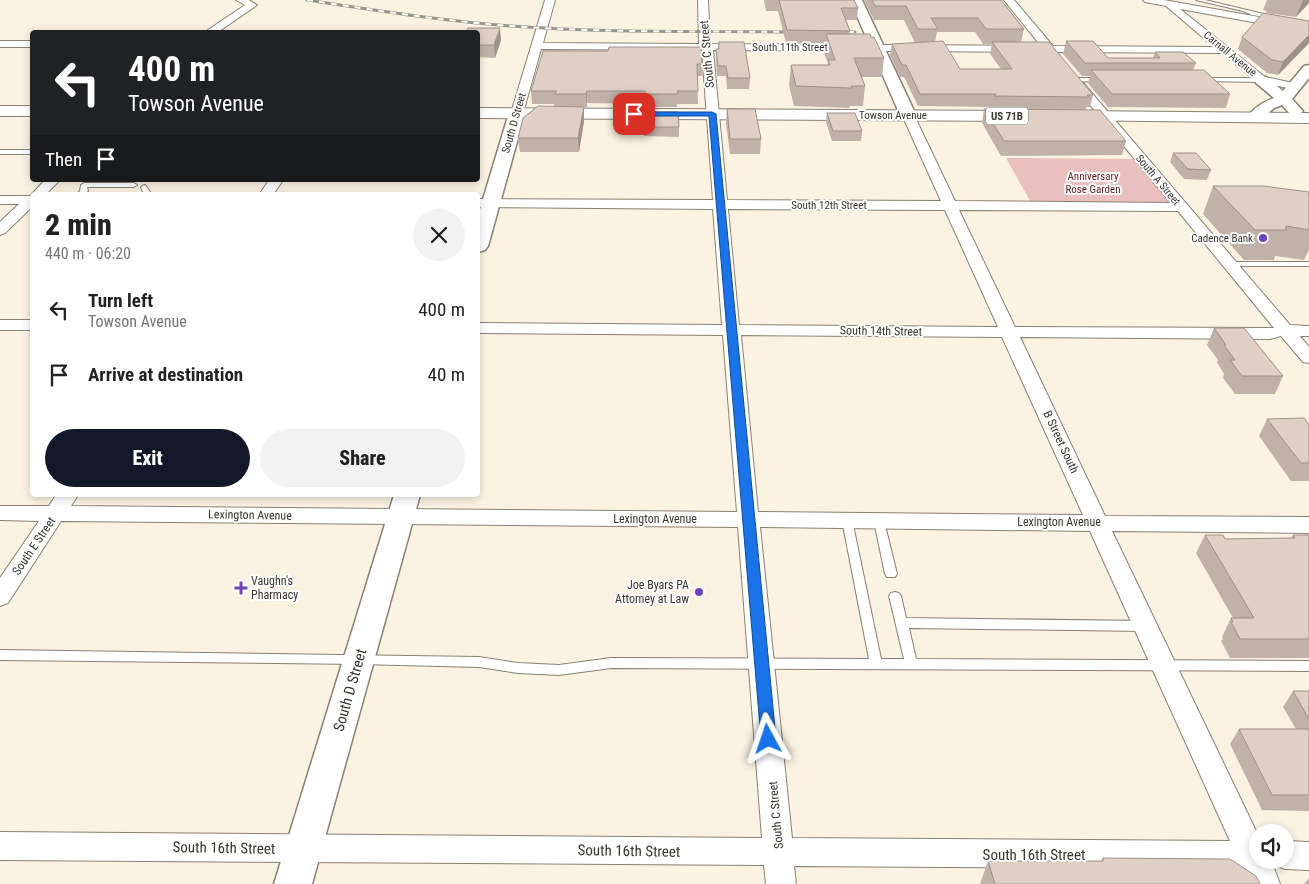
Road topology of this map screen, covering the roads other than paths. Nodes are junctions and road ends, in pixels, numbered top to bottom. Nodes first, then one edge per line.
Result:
1 (241, 0) edge
2 (550, 0) edge
3 (703, 0) edge
4 (856, 0) edge
5 (1009, 0) edge
6 (1148, 0) edge
7 (1198, 0) edge
8 (1166, 2) edge
9 (1309, 22) edge
10 (215, 30) edge
11 (1309, 30) edge
12 (0, 44) edge
13 (30, 44) edge
14 (536, 46) junction
15 (706, 47) junction
16 (878, 48) junction
17 (1049, 49) junction
18 (1224, 50) junction
19 (1309, 69) edge
20 (1075, 80) junction
21 (1114, 80) edge
22 (1191, 80) edge
23 (1261, 80) junction
24 (1294, 86) junction
25 (1284, 99) junction
26 (0, 111) edge
27 (30, 111) edge
28 (480, 113) edge
29 (518, 113) junction
30 (712, 114) junction
31 (908, 115) junction
32 (1036, 116) edge
33 (1056, 116) edge
34 (1105, 116) junction
35 (1255, 117) junction
36 (1306, 122) edge
37 (0, 152) edge
38 (30, 152) edge
39 (51, 182) edge
40 (134, 185) dead end
41 (144, 187) dead end
42 (41, 192) edge
43 (83, 192) edge
44 (146, 192) edge
45 (30, 199) edge
46 (0, 200) edge
47 (30, 203) edge
48 (484, 203) edge
49 (720, 204) junction
50 (951, 205) junction
51 (1181, 207) junction
52 (0, 230) edge
53 (480, 232) edge
54 (1229, 264) junction
55 (1309, 264) edge
56 (0, 325) edge
57 (30, 325) edge
58 (480, 328) edge
59 (731, 330) junction
60 (1285, 330) junction
61 (1309, 331) edge
62 (1010, 332) junction
63 (1309, 358) edge
64 (66, 497) edge
65 (404, 506) edge
66 (0, 513) edge
67 (55, 514) junction
68 (748, 520) junction
69 (847, 520) junction
70 (879, 521) junction
71 (1098, 523) junction
72 (1309, 525) edge
73 (891, 574) dead end
74 (895, 596) dead end
75 (0, 597) edge
76 (902, 623) junction
77 (1146, 626) junction
78 (0, 655) edge
79 (359, 659) junction
80 (761, 663) junction
81 (876, 663) junction
82 (912, 663) junction
83 (1164, 664) junction
84 (1309, 666) edge
85 (1249, 842) edge
86 (0, 846) edge
87 (303, 849) junction
88 (779, 853) junction
89 (1249, 855) edge
90 (1294, 855) edge
91 (1309, 856) edge
92 (1260, 869) edge
93 (293, 884) edge
94 (781, 884) edge
95 (1265, 884) edge

1 - 10 street
2 - 14 street, South D Street
3 - 15 street, South C Street
4 - 16 street, B Street South
5 - 17 street, South A Street
6 - 8 street
7 - 9 lane
8 - 11 street
8 - 18 street, Carnall Avenue
12 - 13 street
14 - 15 street, South 11th Street
14 - 29 street, South D Street
15 - 16 street, South 11th Street
15 - 30 street, South C Street
16 - 17 street, South 11th Street
16 - 31 street, B Street South
17 - 18 street, South 11th Street
17 - 20 street, South A Street
18 - 23 street, Carnall Avenue
19 - 24 street
20 - 21 lane
20 - 34 street, South A Street
22 - 23 lane
23 - 24 street, Carnall Avenue
23 - 25 street
24 - 25 street
25 - 35 street
25 - 36 street
26 - 27 main road
28 - 29 main road, Towson Avenue / US 71B
29 - 30 main road, Towson Avenue / US 71B
29 - 48 street, South D Street
30 - 31 main road, Towson Avenue / US 71B
30 - 49 street, South C Street
31 - 32 main road, Towson Avenue / US 71B
31 - 50 street, B Street South
33 - 34 main road
34 - 35 main road
34 - 51 street, South A Street
35 - 36 main road
37 - 38 lane
39 - 42 street
40 - 43 lane
41 - 44 lane
45 - 46 street
47 - 52 street
48 - 49 street, South 12th Street
48 - 53 street, South D Street
49 - 50 street, South 12th Street
49 - 59 street, South C Street
50 - 51 street, South 12th Street
50 - 62 street, B Street South
51 - 54 street, South A Street
54 - 55 lane
54 - 60 street, South A Street
56 - 57 street
58 - 59 street, South 14th Street
59 - 62 street, South 14th Street
59 - 68 street, South C Street
60 - 61 street, South 14th Street
60 - 62 street, South 14th Street
60 - 63 street, South A Street
62 - 71 street, B Street South
64 - 67 street, South E Street
65 - 67 street, Lexington Avenue
65 - 68 street, Lexington Avenue
65 - 79 street, South D Street
66 - 67 street, Lexington Avenue
67 - 75 street, South E Street
68 - 69 street, Lexington Avenue
68 - 80 street, South C Street
69 - 70 street, Lexington Avenue
69 - 81 lane
70 - 71 street, Lexington Avenue
70 - 73 lane
71 - 72 street, Lexington Avenue
71 - 77 street, B Street South
74 - 76 lane
76 - 77 lane
76 - 82 lane
77 - 83 street, B Street South
78 - 79 lane
79 - 80 lane
79 - 87 street, South D Street
80 - 81 lane
80 - 88 street, South C Street
81 - 82 lane
82 - 83 lane
83 - 84 lane
83 - 85 street, B Street South
86 - 87 street, South 16th Street
87 - 88 street, South 16th Street
87 - 93 street, South D Street
88 - 89 street, South 16th Street
88 - 94 street, South C Street
90 - 91 street
92 - 95 street, B Street South

